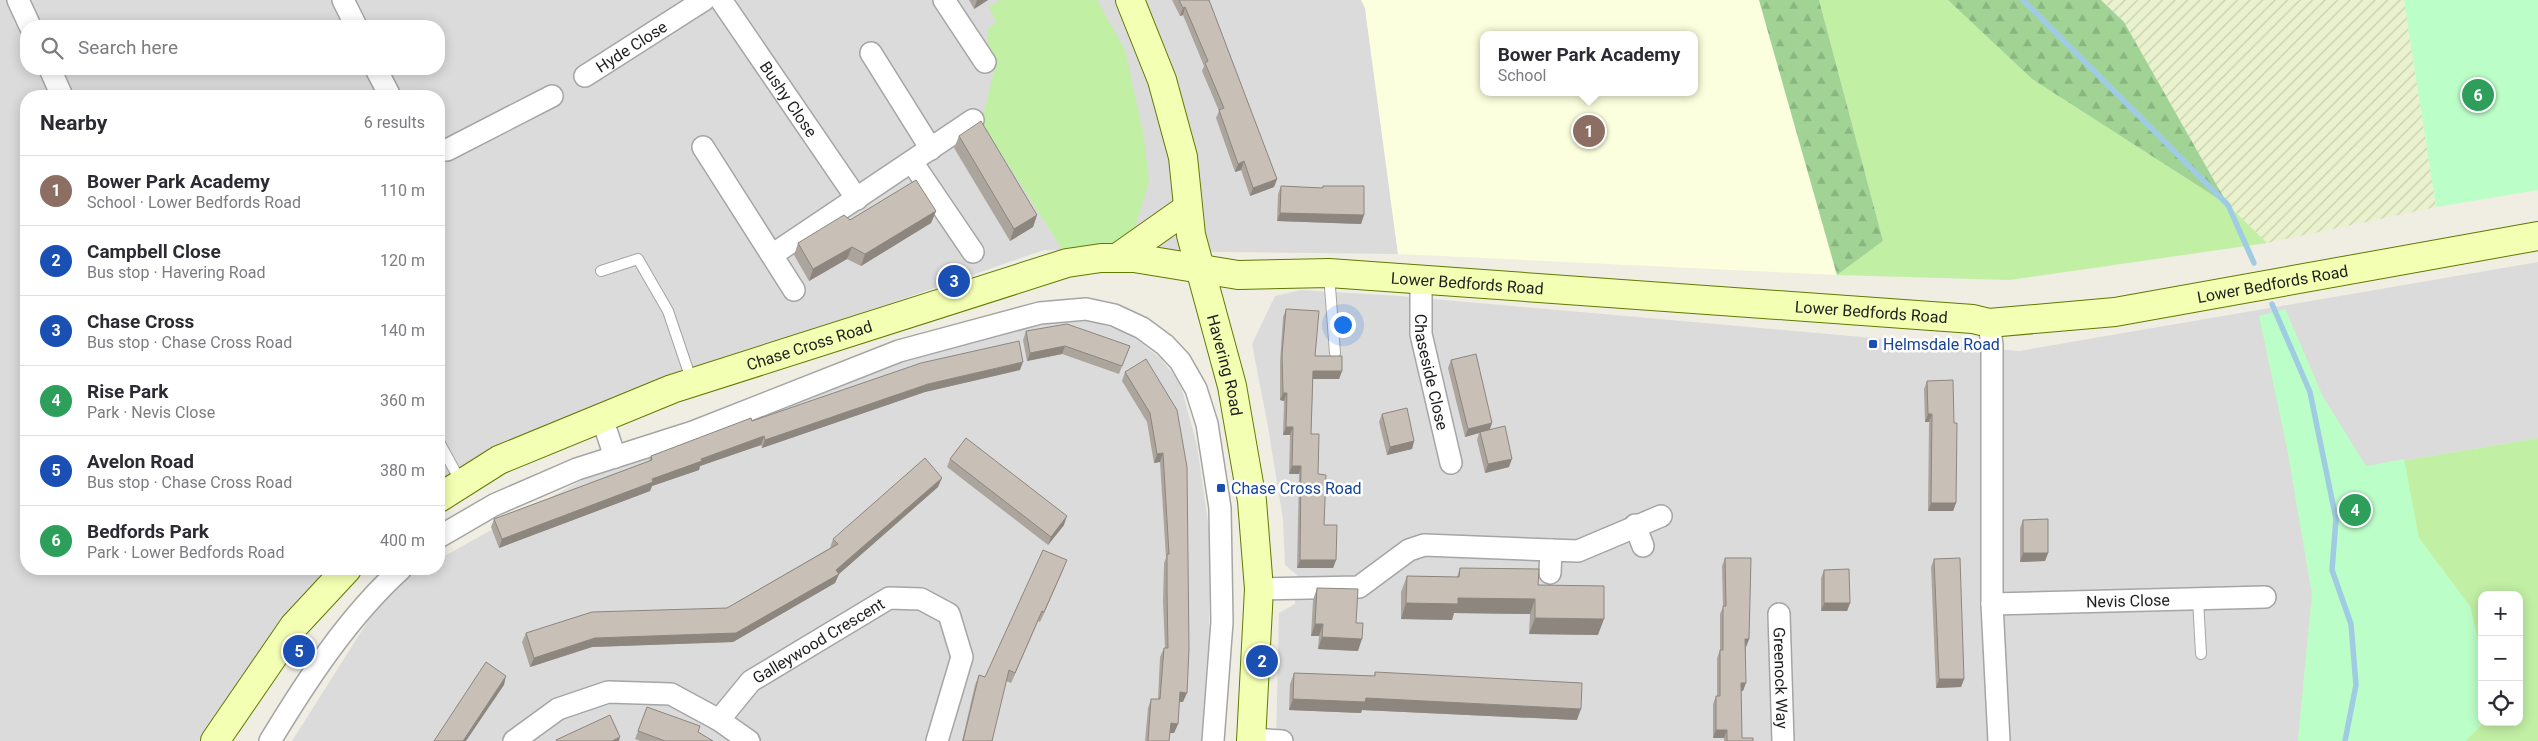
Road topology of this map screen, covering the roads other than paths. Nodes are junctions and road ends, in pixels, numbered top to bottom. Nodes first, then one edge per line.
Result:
1 (18, 0) edge
2 (343, 0) edge
3 (704, 0) edge
4 (721, 0) edge
5 (944, 0) edge
6 (1130, 0) edge
7 (27, 20) edge
8 (353, 20) edge
9 (872, 53) dead end
10 (985, 62) dead end
11 (53, 75) edge
12 (379, 75) edge
13 (585, 76) dead end
14 (59, 90) edge
15 (387, 90) edge
16 (552, 96) dead end
17 (973, 120) dead end
18 (703, 147) dead end
19 (931, 148) junction
20 (445, 150) edge
21 (912, 162) junction
22 (857, 199) junction
23 (1188, 208) junction
24 (2538, 236) edge
25 (973, 252) dead end
26 (772, 255) junction
27 (1117, 258) junction
28 (1199, 270) junction
29 (600, 271) dead end
30 (1329, 273) junction
31 (1421, 279) junction
32 (794, 290) dead end
33 (1989, 323) junction
34 (1335, 353) dead end
35 (692, 382) junction
36 (602, 418) junction
37 (445, 453) edge
38 (615, 456) junction
39 (1451, 463) dead end
40 (462, 483) junction
41 (445, 494) edge
42 (1661, 516) dead end
43 (1635, 525) junction
44 (445, 534) edge
45 (1643, 546) dead end
46 (1550, 550) junction
47 (1550, 574) dead end
48 (338, 575) edge
49 (394, 575) edge
50 (1259, 589) junction
51 (2265, 597) dead end
52 (2198, 599) junction
53 (1992, 604) junction
54 (1779, 614) dead end
55 (2201, 654) dead end
56 (719, 720) junction
57 (1251, 740) edge
58 (215, 741) edge
59 (270, 741) edge
60 (514, 741) edge
61 (749, 741) edge
62 (937, 741) edge
63 (1212, 741) edge
64 (1282, 741) edge
65 (1783, 741) edge
66 (1999, 741) edge

1 - 7 street
2 - 8 street
3 - 13 street, Hyde Close
4 - 22 street, Bushy Close
5 - 10 street
6 - 23 main road, Havering Road
9 - 19 street
11 - 14 street
12 - 15 street
16 - 20 street
17 - 19 street
18 - 26 street
19 - 21 street
21 - 22 street
21 - 25 street
22 - 26 street
23 - 27 main road
23 - 28 main road, Havering Road
24 - 33 main road, Lower Bedfords Road
26 - 32 street
27 - 28 main road, Chase Cross Road
27 - 35 main road, Chase Cross Road
28 - 30 main road, Lower Bedfords Road
28 - 50 main road, Havering Road
29 - 35 lane
30 - 31 main road, Lower Bedfords Road
30 - 34 lane
31 - 33 main road, Lower Bedfords Road
31 - 39 street, Chaseside Close
33 - 53 street
35 - 36 main road, Chase Cross Road
36 - 38 street
36 - 40 main road, Chase Cross Road
37 - 40 lane
38 - 44 street
38 - 63 street
40 - 41 main road, Chase Cross Road
42 - 43 street
43 - 45 street
43 - 46 street
46 - 47 street
46 - 50 street
48 - 58 main road
49 - 59 street
50 - 57 main road, Havering Road
51 - 52 street, Nevis Close
52 - 53 street, Nevis Close
52 - 55 lane
53 - 66 street
54 - 65 street, Greenock Way
56 - 60 street
56 - 61 street
56 - 62 street, Galleywood Crescent
57 - 64 street

